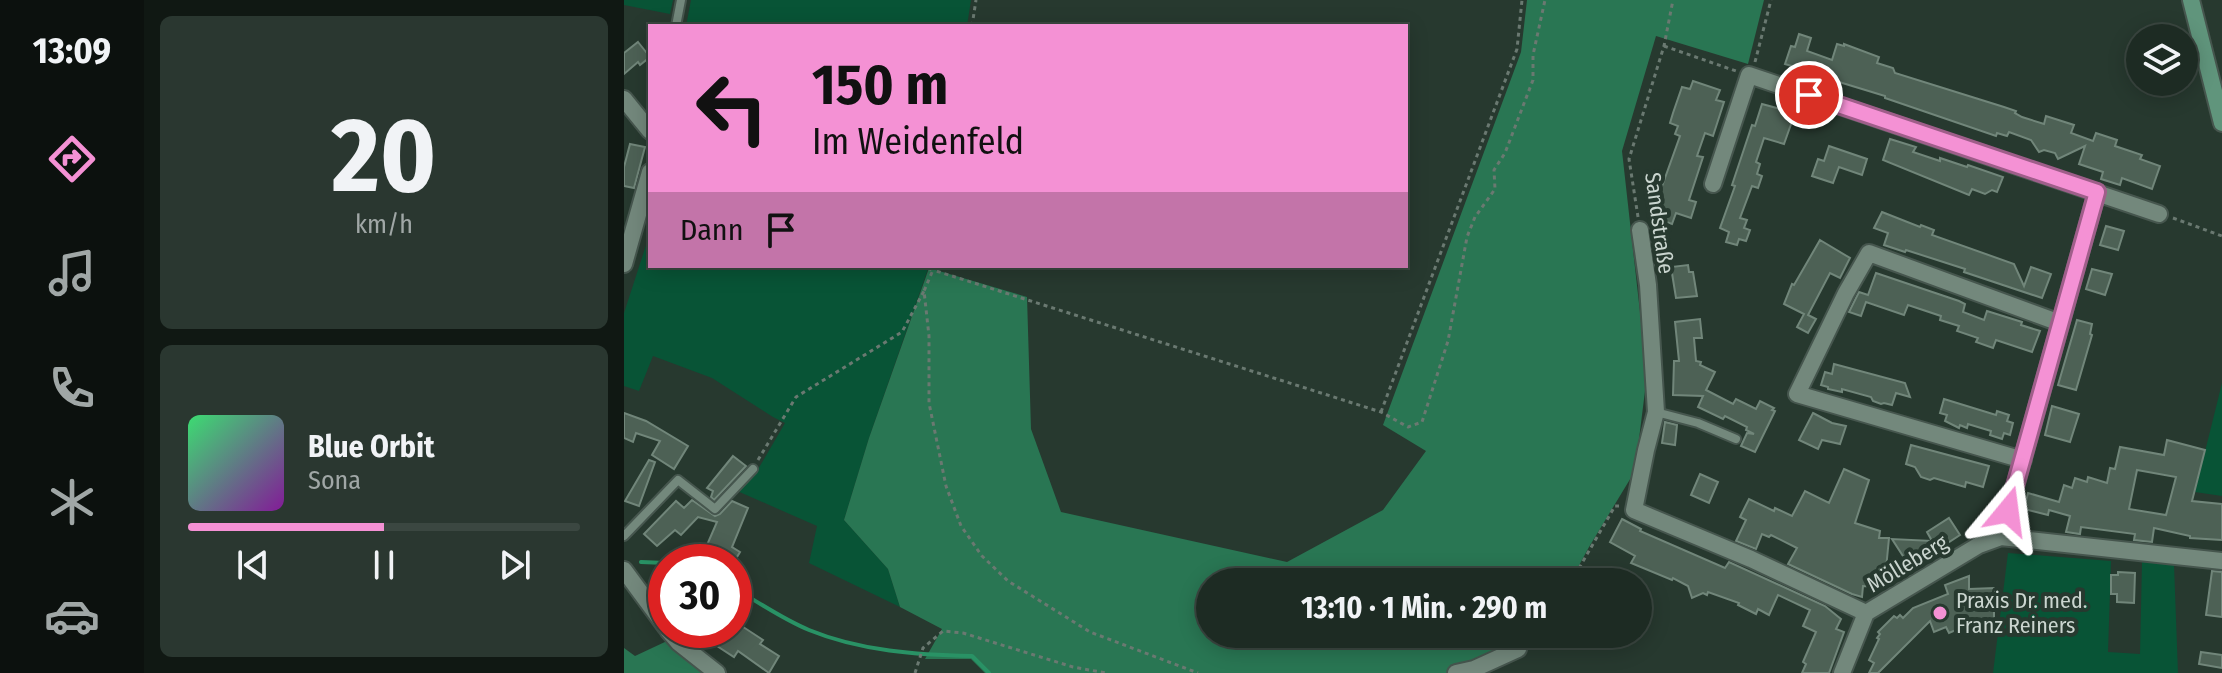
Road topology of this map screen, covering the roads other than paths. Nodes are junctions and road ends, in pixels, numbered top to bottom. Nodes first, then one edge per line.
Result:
1 (681, 0) edge
2 (2191, 0) edge
3 (676, 24) edge
4 (624, 99) edge
5 (2222, 123) edge
6 (648, 129) edge
7 (648, 179) edge
8 (1713, 184) dead end
9 (2097, 192) junction
10 (2159, 214) road end
11 (1640, 230) road end
12 (624, 264) edge
13 (2060, 323) junction
14 (1656, 412) junction
15 (1736, 439) dead end
16 (2023, 460) junction
17 (753, 469) road end
18 (624, 536) edge
19 (2001, 537) junction
20 (2222, 561) edge
21 (624, 570) edge
22 (648, 602) edge
23 (1866, 613) junction
24 (685, 648) edge
25 (1518, 649) dead end
26 (717, 673) edge
27 (1456, 673) edge
28 (1842, 673) edge

1 - 3 lane
2 - 5 main road
4 - 6 street
7 - 12 street
8 - 9 street
9 - 10 street
9 - 13 street
11 - 14 street, Sandstraße
13 - 16 street
13 - 16 street
14 - 15 lane
14 - 23 street, Sandstraße
16 - 19 street
17 - 18 lane
19 - 20 street
19 - 23 street, Mölleberg
21 - 22 street
23 - 28 street, Mölleberg
24 - 26 street
25 - 27 street

